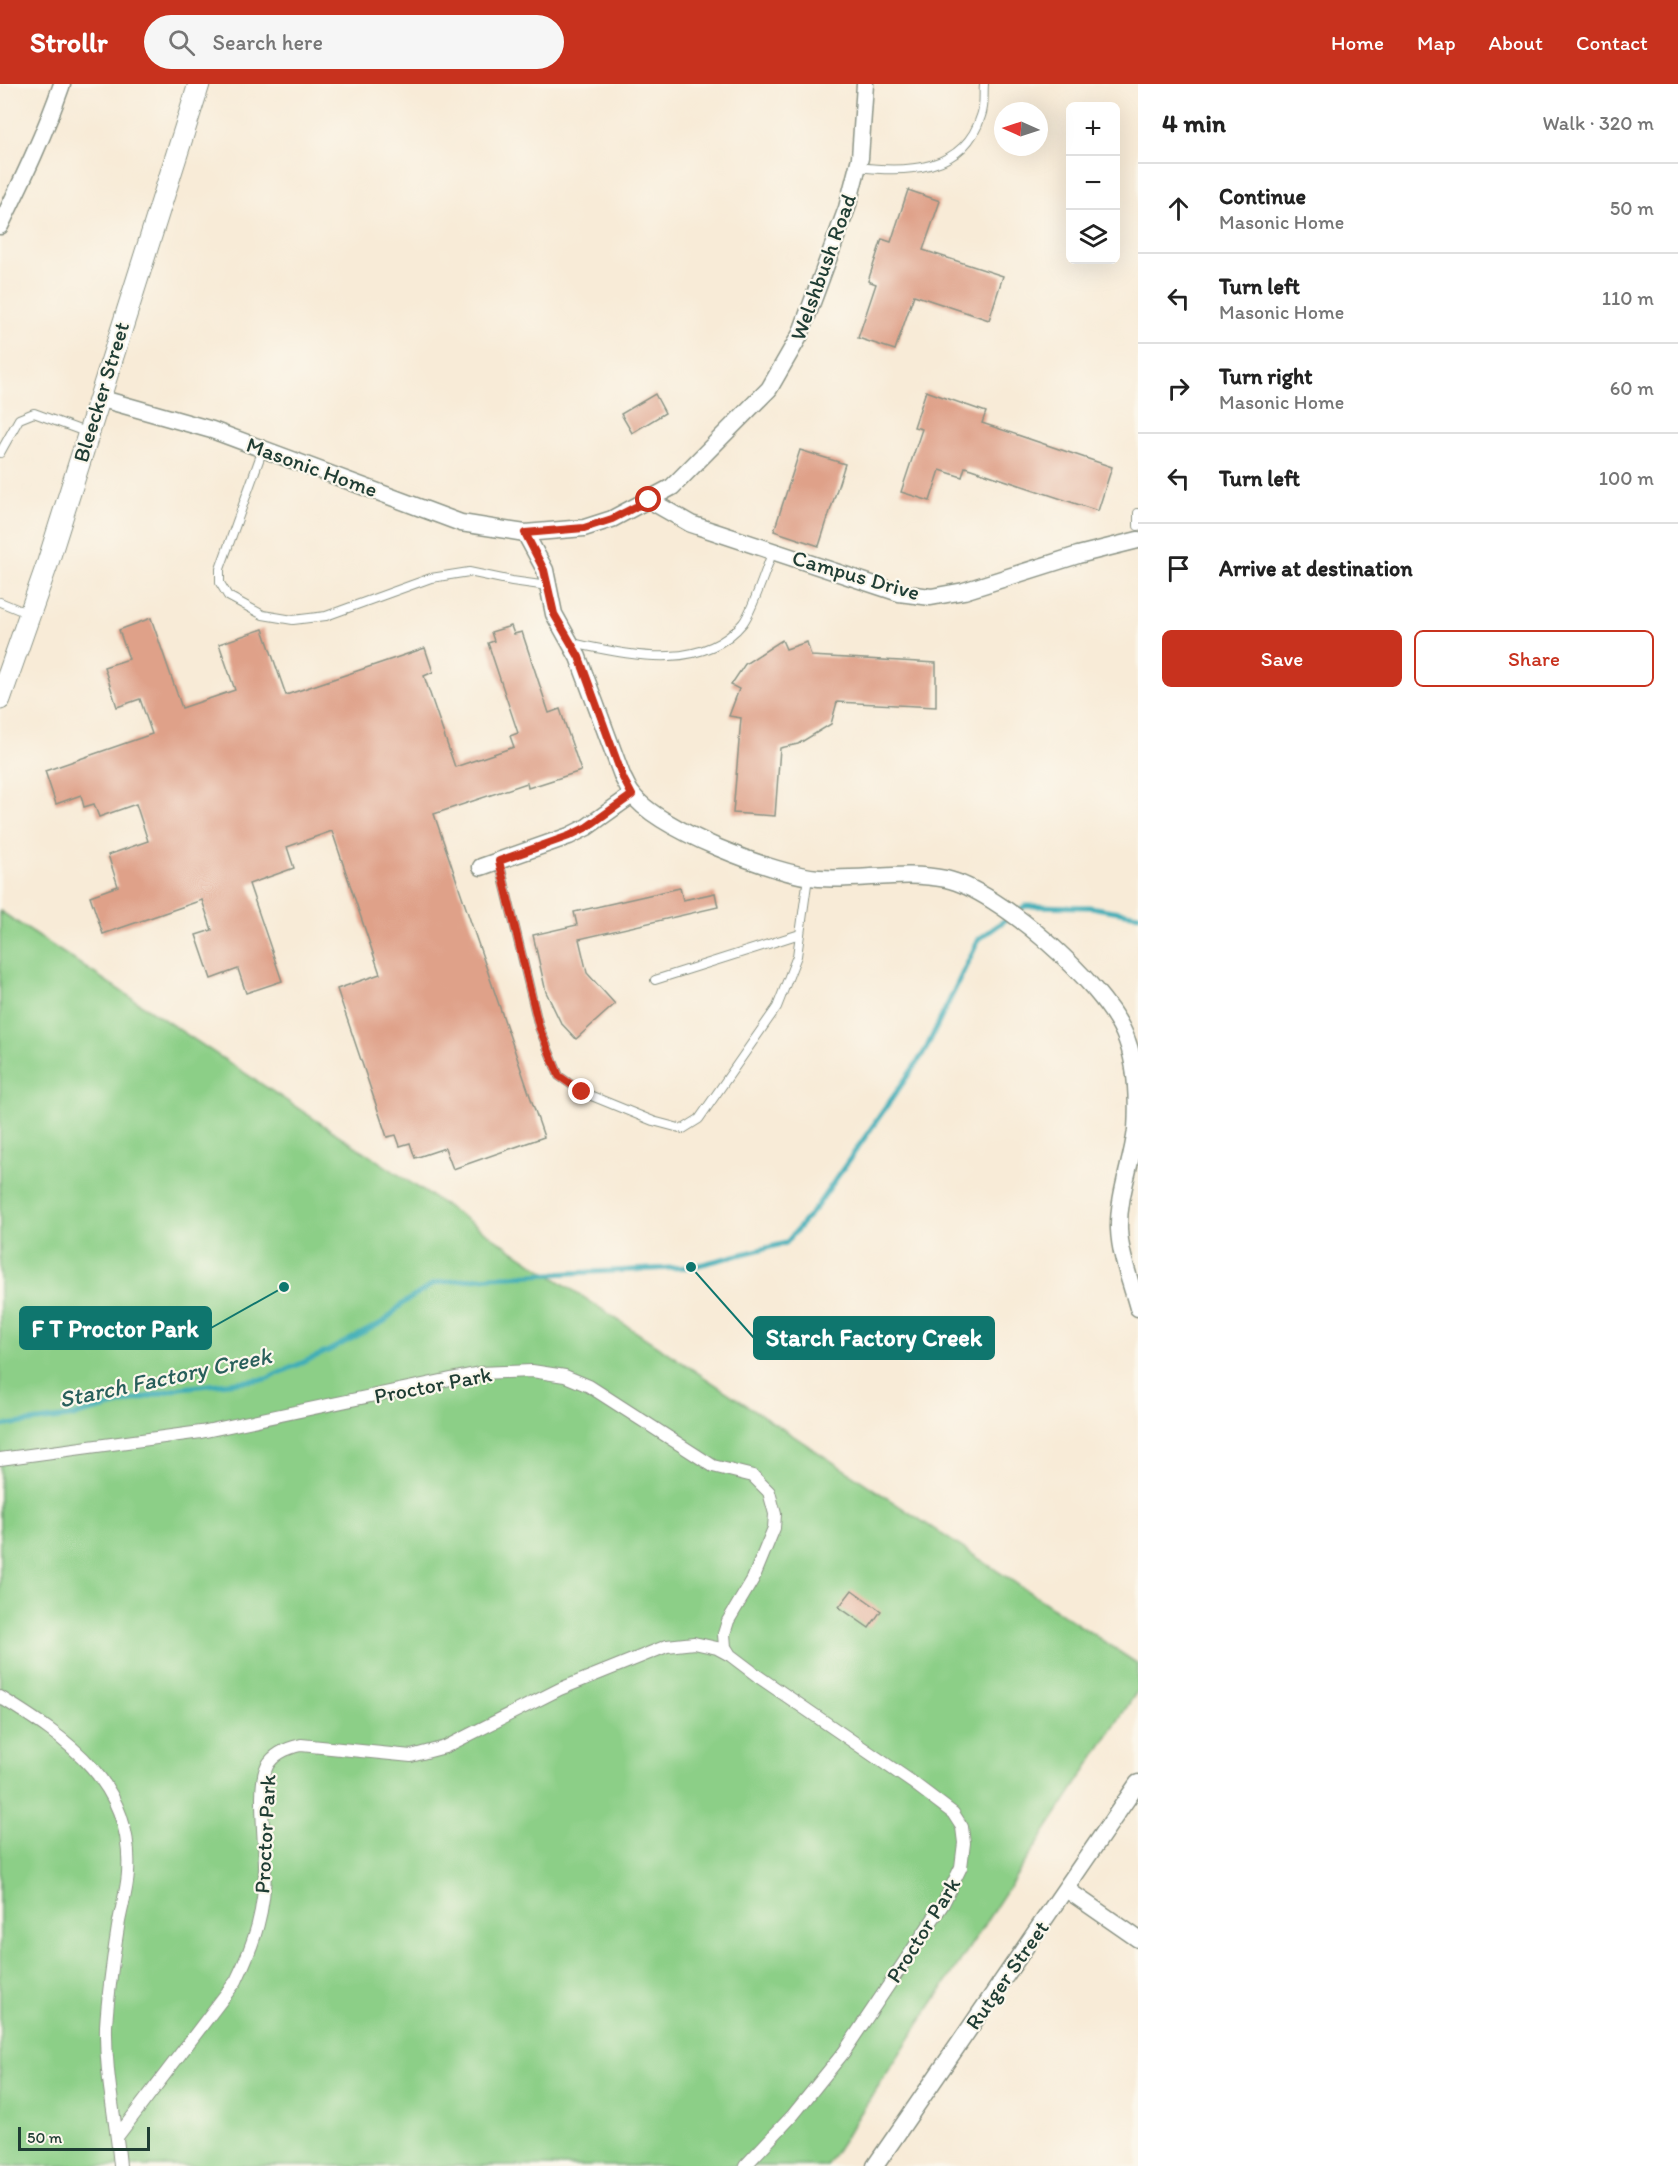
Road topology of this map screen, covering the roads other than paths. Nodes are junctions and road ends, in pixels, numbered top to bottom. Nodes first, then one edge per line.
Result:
1 (62, 84) edge
2 (865, 84) edge
3 (984, 84) edge
4 (196, 86) edge
5 (858, 167) junction
6 (0, 226) edge
7 (99, 398) junction
8 (88, 433) junction
9 (263, 449) junction
10 (0, 453) edge
11 (649, 500) junction
12 (1138, 513) edge
13 (1138, 526) edge
14 (525, 533) junction
15 (1138, 540) edge
16 (774, 551) junction
17 (548, 586) junction
18 (0, 602) edge
19 (30, 614) junction
20 (570, 643) junction
21 (0, 699) edge
22 (632, 795) junction
23 (499, 861) junction
24 (481, 867) dead end
25 (808, 877) junction
26 (800, 934) junction
27 (655, 980) dead end
28 (1138, 1308) edge
29 (0, 1459) edge
30 (730, 1655) junction
31 (0, 1697) edge
32 (1138, 1783) edge
33 (1066, 1889) junction
34 (1138, 1939) edge
35 (117, 2137) junction
36 (120, 2166) edge
37 (745, 2166) edge
38 (875, 2166) edge

1 - 6 street
2 - 5 street, Welshbush Road
3 - 5 lane
4 - 7 street, Bleecker Street
5 - 11 street, Welshbush Road
7 - 8 street, Bleecker Street
7 - 9 street, Masonic Home
8 - 10 lane
8 - 19 street, Bleecker Street
9 - 14 street, Masonic Home
9 - 17 lane
11 - 14 street, Masonic Home
11 - 16 street, Campus Drive
12 - 13 lane
14 - 17 street
15 - 16 street, Campus Drive
16 - 20 lane
17 - 20 street
18 - 19 lane
19 - 21 street, Bleecker Street
20 - 22 street
22 - 23 street
22 - 25 street
23 - 24 street
23 - 26 lane
25 - 26 lane
25 - 28 street
26 - 27 lane
29 - 30 street, Proctor Park
30 - 35 street, Proctor Park
30 - 37 street, Proctor Park
31 - 35 street
32 - 33 street, Rutger Street
33 - 34 street
33 - 38 street, Rutger Street
35 - 36 street

